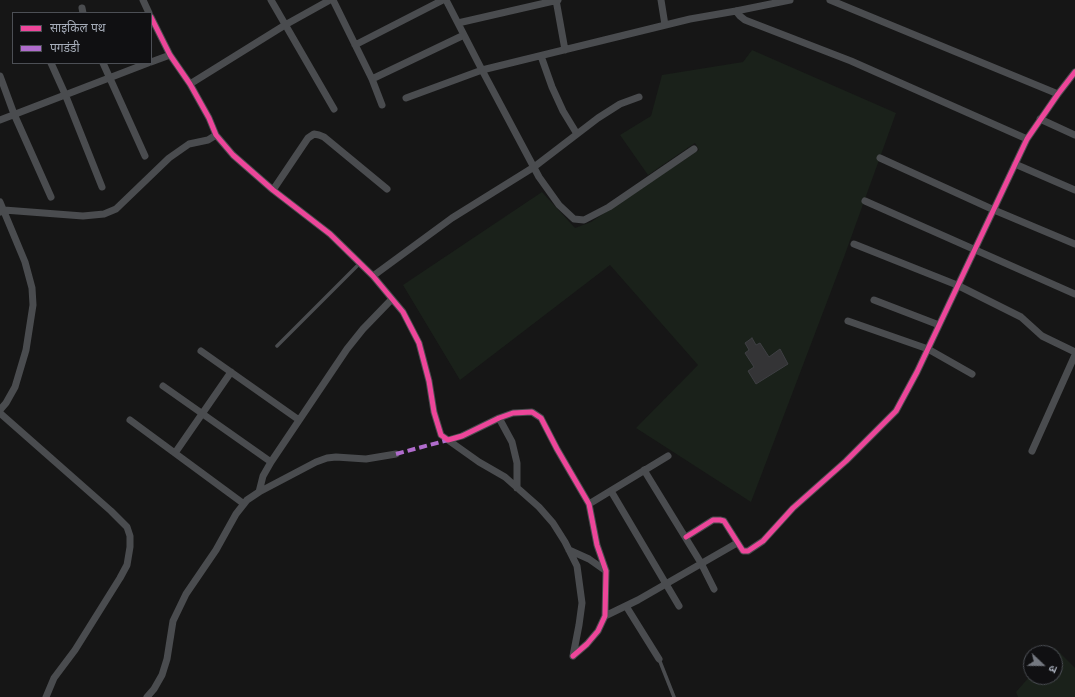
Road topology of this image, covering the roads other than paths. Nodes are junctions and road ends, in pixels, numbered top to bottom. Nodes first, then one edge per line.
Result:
1 (143, 0) edge
2 (271, 0) edge
3 (332, 0) edge
4 (443, 0) edge
5 (446, 0) edge
6 (557, 0) edge
7 (661, 0) edge
8 (790, 0) edge
9 (830, 0) edge
10 (736, 11) junction
11 (149, 12) edge
12 (152, 19) edge
13 (458, 23) junction
14 (285, 25) junction
15 (665, 25) junction
16 (464, 35) junction
17 (355, 45) junction
18 (565, 50) junction
19 (170, 55) junction
20 (541, 56) junction
21 (152, 61) edge
22 (51, 64) edge
23 (103, 64) edge
24 (145, 64) edge
25 (482, 70) junction
26 (1075, 72) edge
27 (0, 76) edge
28 (109, 77) junction
29 (372, 79) junction
30 (190, 84) junction
31 (65, 94) junction
32 (1058, 94) junction
33 (639, 97) dead end
34 (406, 98) dead end
35 (382, 105) dead end
36 (334, 109) dead end
37 (14, 114) junction
38 (1040, 119) junction
39 (0, 120) edge
40 (577, 134) junction
41 (1075, 134) edge
42 (216, 135) junction
43 (1027, 139) junction
44 (694, 149) dead end
45 (145, 156) dead end
46 (880, 158) dead end
47 (1015, 164) junction
48 (534, 167) junction
49 (102, 187) dead end
50 (387, 189) dead end
51 (273, 190) junction
52 (1075, 190) edge
53 (51, 198) dead end
54 (0, 202) edge
55 (865, 202) dead end
56 (994, 210) junction
57 (2, 211) edge
58 (854, 244) dead end
59 (1075, 244) edge
60 (974, 250) junction
61 (360, 263) junction
62 (373, 276) junction
63 (957, 286) junction
64 (1075, 294) edge
65 (392, 299) junction
66 (874, 300) dead end
67 (848, 321) dead end
68 (938, 325) junction
69 (277, 346) dead end
70 (928, 349) junction
71 (201, 351) dead end
72 (1075, 353) edge
73 (231, 372) junction
74 (972, 374) dead end
75 (163, 386) dead end
76 (0, 411) edge
77 (202, 414) junction
78 (499, 418) junction
79 (130, 420) dead end
80 (299, 420) junction
81 (448, 440) junction
82 (1032, 451) dead end
83 (175, 454) junction
84 (396, 454) dead end
85 (668, 456) dead end
86 (271, 462) junction
87 (644, 470) junction
88 (517, 488) junction
89 (611, 490) junction
90 (259, 492) junction
91 (244, 504) junction
92 (589, 504) junction
93 (686, 537) junction
94 (737, 543) junction
95 (569, 550) junction
96 (701, 563) junction
97 (606, 571) junction
98 (666, 584) junction
99 (714, 589) dead end
100 (626, 606) junction
101 (679, 606) dead end
102 (605, 616) junction
103 (659, 660) joint
104 (46, 697) edge
105 (147, 697) edge
106 (674, 697) edge

1 - 11 street
2 - 14 street
3 - 14 street
3 - 17 street
4 - 17 street
5 - 13 street
6 - 13 street
6 - 18 street
7 - 15 street
8 - 10 street
9 - 32 street
10 - 15 street
10 - 43 street
12 - 19 street
13 - 16 street
14 - 30 street
14 - 36 street
15 - 18 street
16 - 25 street
16 - 29 street
17 - 29 street
18 - 20 street
19 - 21 street
19 - 30 street
20 - 25 street
20 - 40 street
22 - 31 street
23 - 28 street
24 - 28 street
25 - 34 street
25 - 48 street
26 - 32 street
27 - 37 street
28 - 31 street
28 - 45 street
29 - 35 street
30 - 42 street
31 - 37 street
31 - 49 street
32 - 38 street
33 - 40 street
37 - 39 street
37 - 53 street
38 - 41 street
38 - 43 street
40 - 48 street
42 - 51 street
42 - 57 street
43 - 47 street
44 - 48 street
46 - 56 street
47 - 52 street
47 - 56 street
48 - 62 street
50 - 51 street
51 - 61 street
54 - 57 street
55 - 60 street
56 - 59 street
56 - 60 street
57 - 76 street
58 - 63 street
60 - 63 street
60 - 64 street
61 - 62 street
61 - 69 lane
62 - 65 street
63 - 68 street
63 - 72 street
65 - 80 street
65 - 81 street
66 - 68 street
67 - 70 street
68 - 70 street
70 - 74 street
70 - 94 street
71 - 73 street
72 - 82 street
73 - 77 street
73 - 80 street
75 - 77 street
76 - 104 street
77 - 83 street
77 - 86 street
78 - 81 street
78 - 88 street
78 - 92 street
79 - 83 street
80 - 86 street
81 - 88 street
83 - 91 street
84 - 90 street
85 - 87 street
86 - 90 street
87 - 89 street
87 - 93 street
88 - 95 street
89 - 92 street
89 - 98 street
90 - 91 street
91 - 105 street
92 - 97 street
93 - 94 street
93 - 96 street
94 - 96 street
95 - 97 street
95 - 102 street
96 - 98 street
96 - 99 street
97 - 102 street
98 - 100 street
98 - 101 street
100 - 102 street
100 - 103 street
103 - 106 lane

